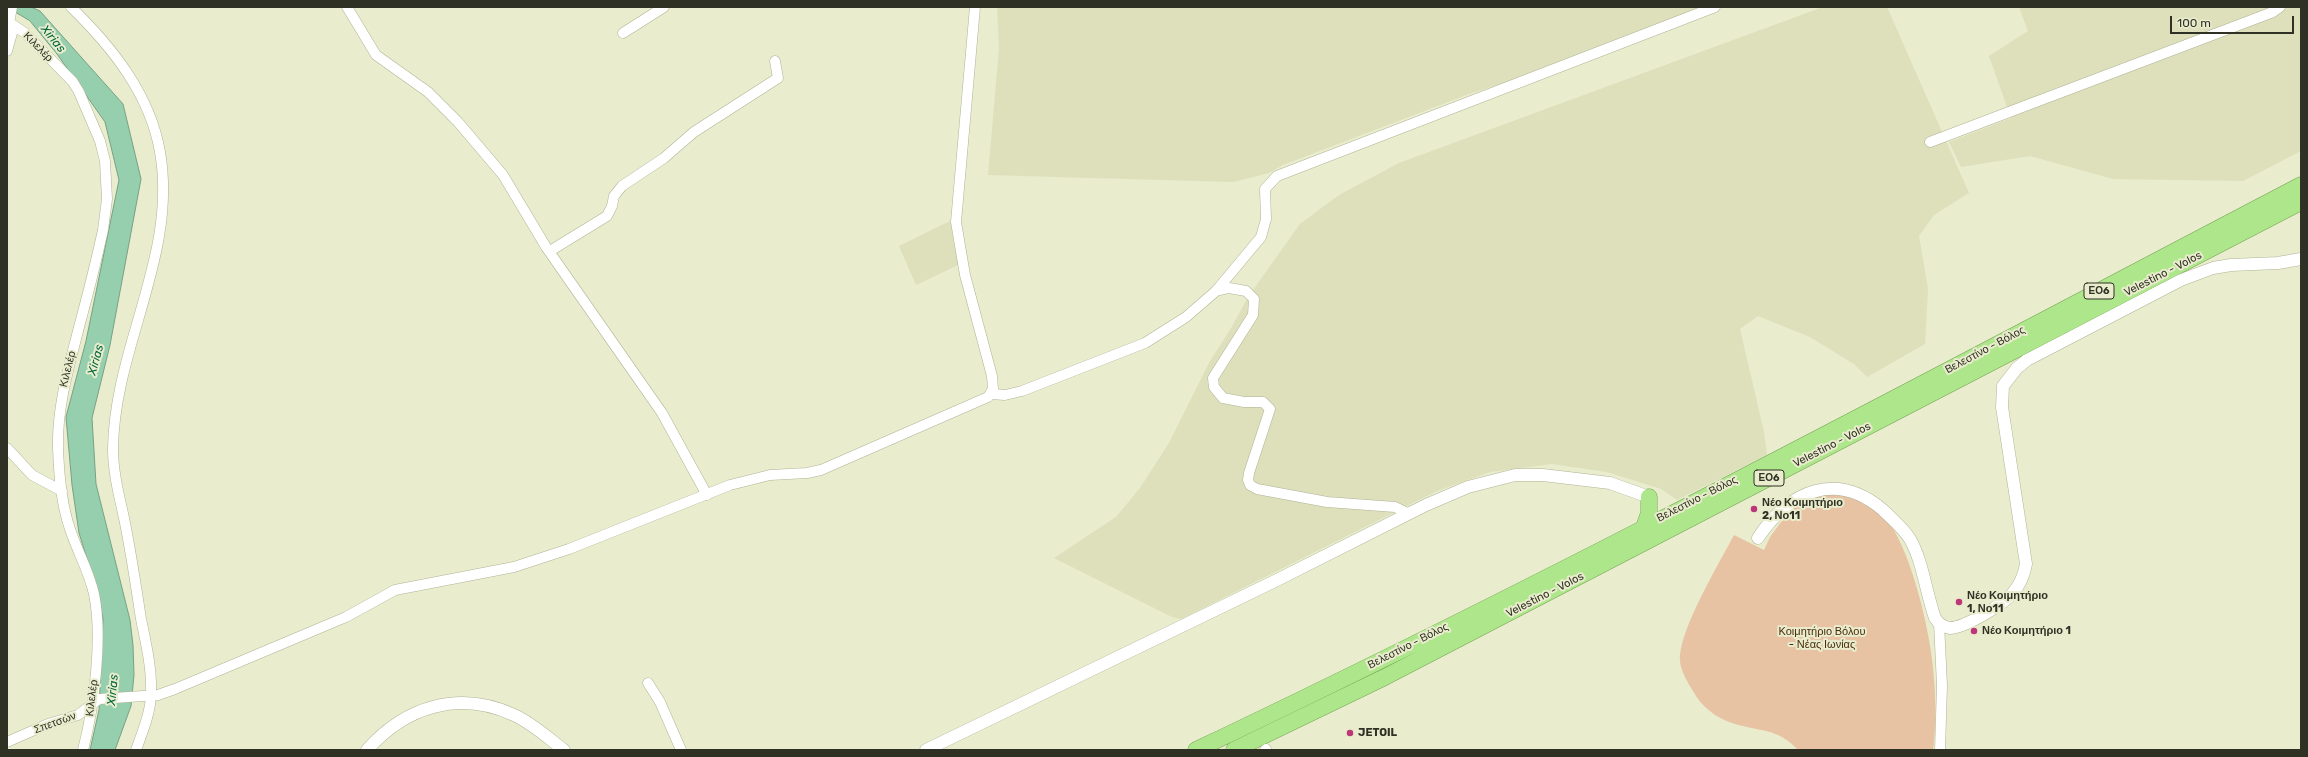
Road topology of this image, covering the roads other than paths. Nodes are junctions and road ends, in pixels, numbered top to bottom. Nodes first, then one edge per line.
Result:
1 (12, 7) edge
2 (71, 7) edge
3 (347, 7) edge
4 (664, 7) edge
5 (975, 7) edge
6 (1715, 7) edge
7 (2280, 7) edge
8 (10, 23) edge
9 (623, 33) dead end
10 (7, 52) edge
11 (775, 60) dead end
12 (1930, 142) dead end
13 (2301, 185) edge
14 (2301, 202) edge
15 (550, 251) junction
16 (2301, 259) edge
17 (1216, 291) junction
18 (991, 394) junction
19 (7, 448) edge
20 (62, 491) junction
21 (707, 495) junction
22 (1649, 497) junction
23 (1673, 512) junction
24 (1408, 514) junction
25 (1644, 527) junction
26 (1758, 538) dead end
27 (1939, 623) junction
28 (648, 683) dead end
29 (147, 696) junction
30 (96, 701) junction
31 (7, 742) edge
32 (83, 750) edge
33 (136, 750) edge
34 (367, 750) edge
35 (564, 750) edge
36 (681, 750) edge
37 (926, 750) edge
38 (1196, 750) edge
39 (1234, 750) edge
40 (1940, 750) edge

1 - 8 street
2 - 29 street
3 - 15 street
4 - 9 street
5 - 18 street
6 - 17 street
7 - 12 street
8 - 10 street
8 - 20 street, Κιλελέρ
11 - 15 street
13 - 23 highway, Βελεστίνο - Βόλος / ΕΟ6
14 - 39 highway, Velestino - Volos / ΕΟ6
15 - 21 street
16 - 27 street
17 - 18 street
17 - 24 street
18 - 21 street
19 - 20 street
20 - 30 street, Κιλελέρ
21 - 29 street
22 - 23 highway
22 - 24 street
22 - 25 highway
23 - 25 highway, Βελεστίνο - Βόλος / ΕΟ6
24 - 37 street
25 - 38 highway, Βελεστίνο - Βόλος / ΕΟ6
26 - 27 street
27 - 40 street
28 - 36 street
29 - 30 street
29 - 33 street
30 - 31 street, Σπετσών
30 - 32 street, Κιλελέρ
34 - 35 street

